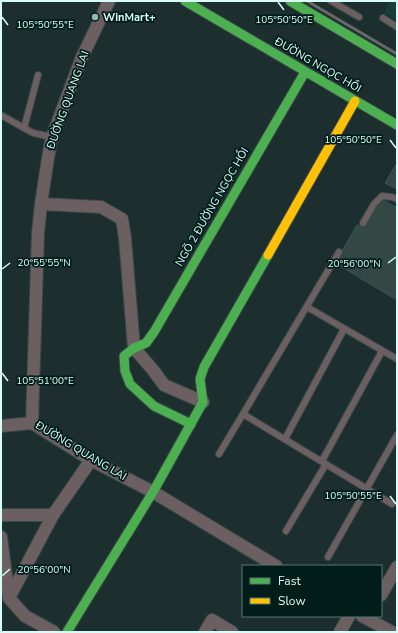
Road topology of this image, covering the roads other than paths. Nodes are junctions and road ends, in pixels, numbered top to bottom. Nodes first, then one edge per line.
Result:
1 (109, 1) edge
2 (185, 1) edge
3 (331, 1) edge
4 (294, 2) edge
5 (359, 17) dead end
6 (383, 18) dead end
7 (397, 27) edge
8 (397, 64) edge
9 (305, 72) junction
10 (38, 75) dead end
11 (356, 101) junction
12 (1, 115) edge
13 (397, 125) edge
14 (24, 128) junction
15 (52, 137) junction
16 (397, 199) edge
17 (41, 204) junction
18 (363, 223) dead end
19 (338, 252) dead end
20 (307, 307) junction
21 (344, 329) junction
22 (134, 348) junction
23 (382, 351) junction
24 (397, 359) edge
25 (203, 402) junction
26 (243, 414) junction
27 (32, 423) junction
28 (191, 424) junction
29 (1, 426) edge
30 (397, 434) edge
31 (285, 439) junction
32 (219, 454) dead end
33 (91, 460) junction
34 (324, 462) junction
35 (367, 488) junction
36 (153, 492) junction
37 (392, 504) dead end
38 (1, 515) edge
39 (53, 515) junction
40 (286, 531) dead end
41 (1, 537) edge
42 (328, 557) dead end
43 (274, 565) edge
44 (397, 567) edge
45 (382, 593) edge
46 (9, 598) junction
47 (348, 617) edge
48 (366, 617) edge
49 (54, 632) edge
50 (67, 632) edge
51 (205, 632) edge
52 (232, 632) edge
53 (340, 632) edge
54 (392, 632) edge

1 - 15 street, ĐƯỜNG QUANG LAI
2 - 9 main road, ĐƯỜNG NGỌC HỒI
3 - 5 lane
4 - 8 main road
6 - 7 lane
9 - 11 main road, ĐƯỜNG NGỌC HỒI
9 - 22 main road, NGÕ 2 ĐƯỜNG NGỌC HỒI
10 - 14 lane
11 - 13 main road, ĐƯỜNG NGỌC HỒI
11 - 25 main road
12 - 14 lane
14 - 15 lane
15 - 17 street, ĐƯỜNG QUANG LAI
16 - 18 lane
17 - 22 street
17 - 27 street, ĐƯỜNG QUANG LAI
19 - 20 lane
20 - 21 lane
20 - 26 lane
21 - 23 lane
21 - 31 lane
22 - 25 street
22 - 28 main road
23 - 24 lane
23 - 34 lane
25 - 28 main road
26 - 31 lane
26 - 32 lane
27 - 29 street
27 - 33 street, ĐƯỜNG QUANG LAI
28 - 36 main road
30 - 35 lane
31 - 34 lane
33 - 36 street, ĐƯỜNG QUANG LAI
33 - 39 street
34 - 35 lane
34 - 40 lane
35 - 37 lane
35 - 42 lane
36 - 43 street, ĐƯỜNG QUANG LAI
36 - 50 main road
38 - 39 street
39 - 46 street
41 - 46 street
44 - 45 street
46 - 49 street
47 - 53 street
48 - 54 street
51 - 52 street

